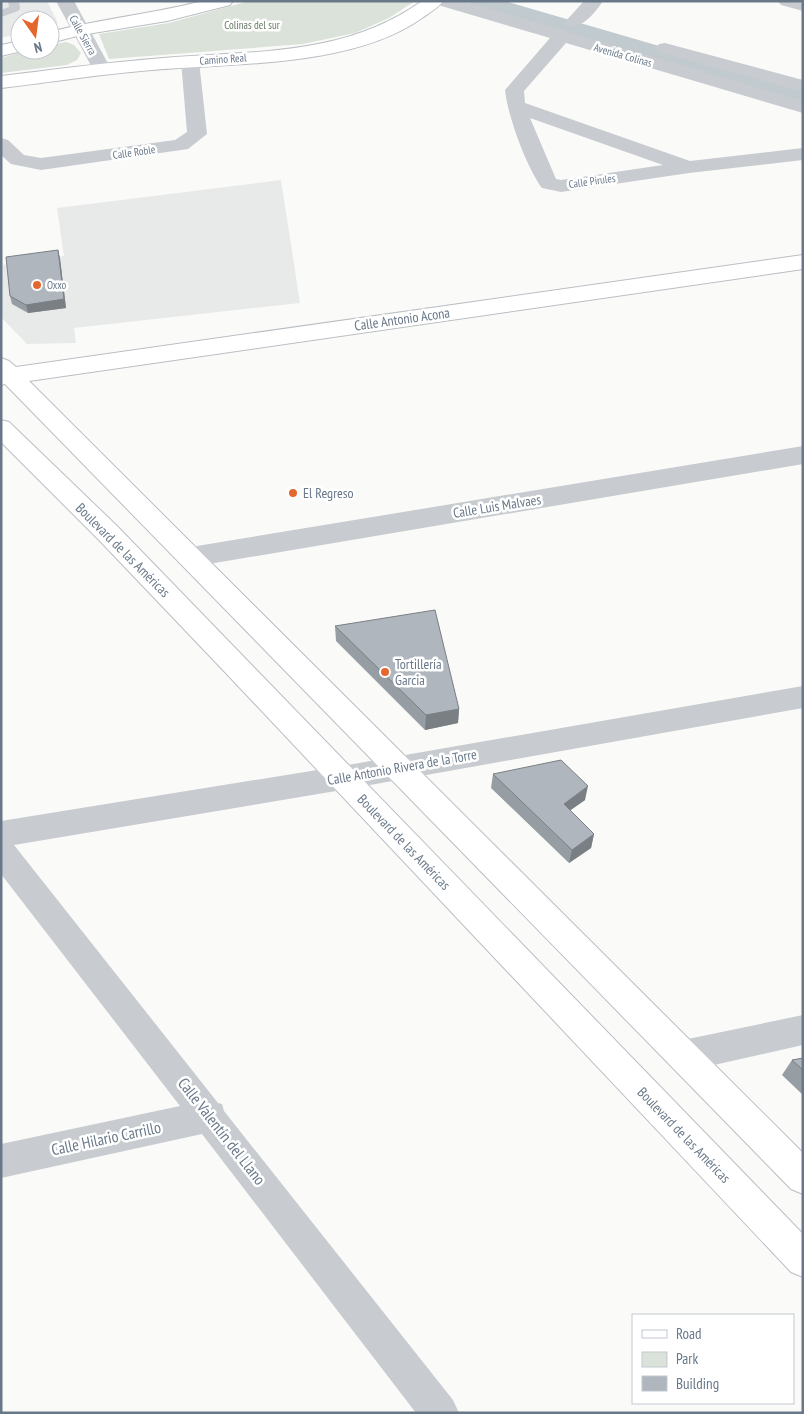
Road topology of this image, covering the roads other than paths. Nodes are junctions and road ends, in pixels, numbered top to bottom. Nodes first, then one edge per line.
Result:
1 (13, 1) edge
2 (64, 1) edge
3 (224, 1) edge
4 (434, 1) edge
5 (444, 1) edge
6 (594, 1) edge
7 (787, 1) edge
8 (803, 6) edge
9 (547, 13) dead end
10 (1, 14) edge
11 (574, 22) junction
12 (80, 30) junction
13 (60, 35) edge
14 (561, 37) junction
15 (190, 61) junction
16 (102, 69) junction
17 (1, 82) edge
18 (803, 86) edge
19 (516, 106) junction
20 (803, 107) edge
21 (1, 144) edge
22 (803, 154) edge
23 (689, 167) junction
24 (803, 262) edge
25 (4, 373) edge
26 (1, 428) edge
27 (803, 455) edge
28 (191, 557) junction
29 (803, 697) edge
30 (399, 768) junction
31 (342, 778) junction
32 (1, 834) edge
33 (1, 851) edge
34 (803, 1030) edge
35 (683, 1056) junction
36 (210, 1116) junction
37 (1, 1160) edge
38 (803, 1177) edge
39 (803, 1260) edge
40 (440, 1413) edge

1 - 10 lane
2 - 12 street, Calle Sierra
3 - 12 main road
4 - 15 main road, Camino Real
5 - 14 street, Avenida Colinas
6 - 11 street
7 - 8 street
9 - 11 street, Avenida Colinas
11 - 18 street, Avenida Colinas
12 - 13 main road
12 - 16 street, Calle Sierra
14 - 19 street
14 - 20 street, Avenida Colinas
15 - 16 main road, Camino Real
15 - 21 street, Calle Roble
16 - 17 main road, Camino Real
19 - 23 street, Calle Pirules
19 - 23 street, Calle Pirules
22 - 23 street, Calle Pirules
24 - 25 main road, Calle Antonio Acona
25 - 28 main road
26 - 31 main road, Boulevard de las Américas
27 - 28 street, Calle Luis Malvaes
28 - 30 main road
29 - 30 street, Calle Antonio Rivera de la Torre
30 - 31 street, Calle Antonio Rivera de la Torre
30 - 35 main road
31 - 32 street, Calle Antonio Rivera de la Torre
31 - 39 main road, Boulevard de las Américas
33 - 36 street, Calle Valentín del Llano
34 - 35 street
35 - 38 main road
36 - 37 street, Calle Hilario Carrillo
36 - 40 street, Calle Valentín del Llano

